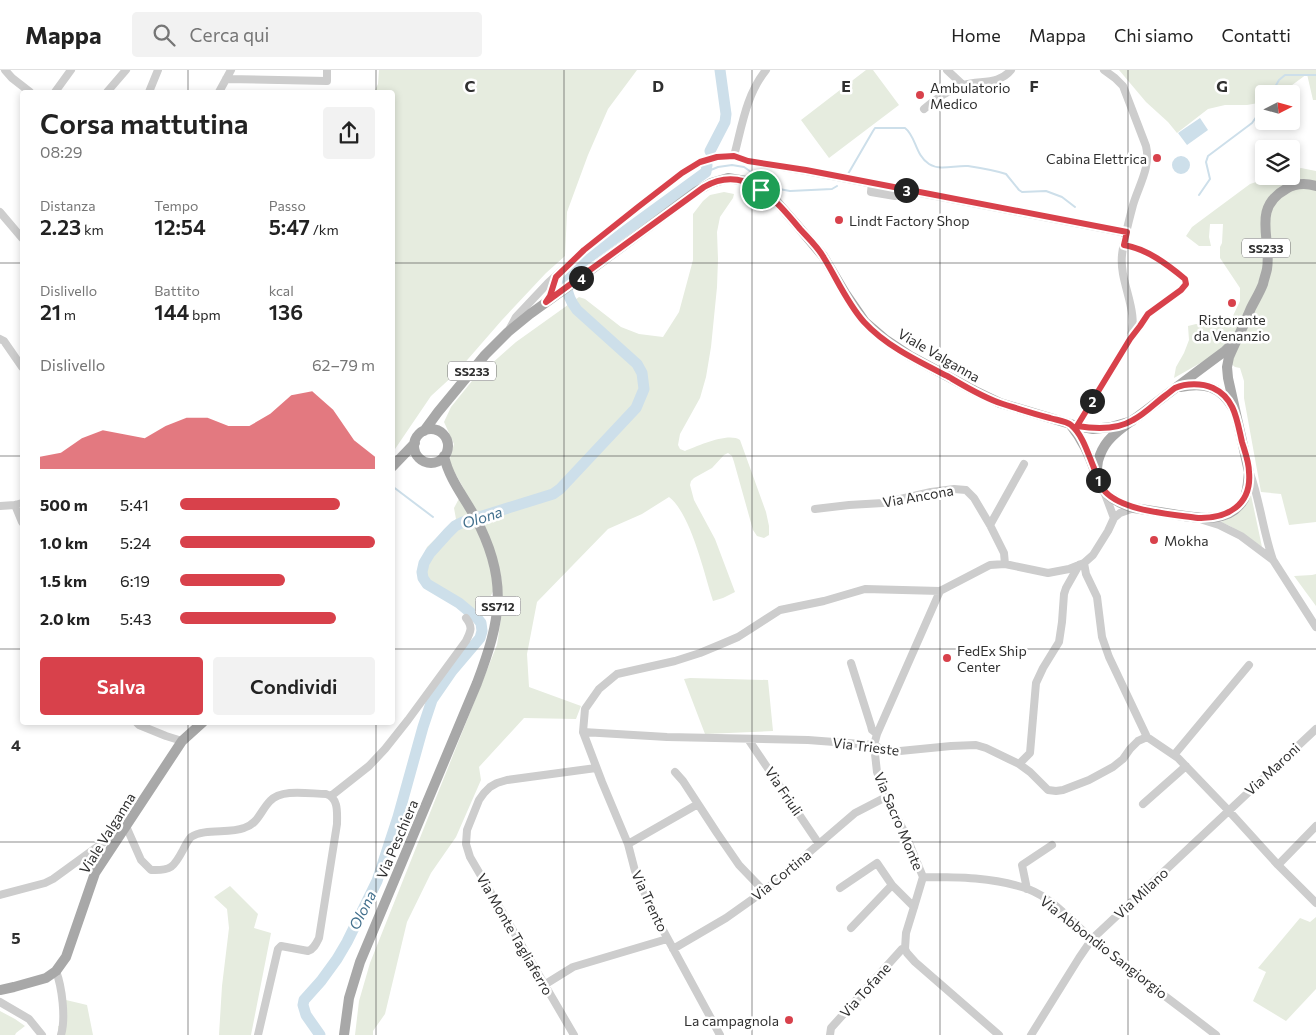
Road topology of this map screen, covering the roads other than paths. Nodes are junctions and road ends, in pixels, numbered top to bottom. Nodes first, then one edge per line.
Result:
1 (5, 70) edge
2 (71, 70) edge
3 (126, 70) edge
4 (158, 70) edge
5 (230, 70) edge
6 (327, 70) edge
7 (766, 70) edge
8 (947, 70) edge
9 (1011, 70) edge
10 (1104, 70) edge
11 (226, 79) junction
12 (963, 85) junction
13 (27, 90) edge
14 (56, 90) edge
15 (109, 90) edge
16 (150, 90) edge
17 (220, 90) edge
18 (924, 109) dead end
19 (734, 156) junction
20 (1316, 186) edge
21 (0, 212) edge
22 (1127, 232) junction
23 (20, 236) edge
24 (1124, 245) junction
25 (556, 277) junction
26 (546, 302) junction
27 (508, 332) junction
28 (0, 339) edge
29 (1130, 339) junction
30 (1236, 340) junction
31 (20, 364) edge
32 (1175, 388) junction
33 (438, 412) junction
34 (1236, 413) junction
35 (1132, 421) junction
36 (1074, 425) junction
37 (424, 431) junction
38 (439, 431) junction
39 (415, 443) junction
40 (418, 456) junction
41 (444, 456) junction
42 (400, 459) junction
43 (434, 462) junction
44 (395, 464) edge
45 (1024, 464) dead end
46 (1249, 472) junction
47 (450, 475) junction
48 (1100, 485) junction
49 (19, 504) edge
50 (0, 506) edge
51 (1134, 508) junction
52 (815, 509) dead end
53 (1114, 518) junction
54 (1198, 518) junction
55 (990, 525) junction
56 (1274, 560) junction
57 (1005, 564) junction
58 (1081, 564) junction
59 (940, 591) junction
60 (466, 618) dead end
61 (1316, 627) edge
62 (851, 663) dead end
63 (1249, 666) dead end
64 (139, 725) edge
65 (200, 725) edge
66 (1316, 729) edge
67 (583, 732) junction
68 (877, 734) junction
69 (1147, 737) junction
70 (748, 739) junction
71 (182, 741) junction
72 (874, 745) junction
73 (1174, 755) junction
74 (1019, 764) junction
75 (1186, 766) junction
76 (596, 768) junction
77 (675, 772) dead end
78 (331, 796) junction
79 (886, 797) junction
80 (698, 804) junction
81 (1144, 804) dead end
82 (1228, 810) junction
83 (126, 826) junction
84 (1316, 826) edge
85 (628, 844) junction
86 (819, 844) junction
87 (1052, 845) dead end
88 (1278, 865) junction
89 (922, 877) junction
90 (892, 886) junction
91 (840, 888) dead end
92 (1027, 889) junction
93 (762, 892) junction
94 (0, 895) edge
95 (1316, 903) edge
96 (914, 907) junction
97 (851, 928) dead end
98 (667, 938) junction
99 (1092, 939) junction
100 (673, 949) junction
101 (905, 949) junction
102 (56, 971) junction
103 (544, 984) junction
104 (0, 990) edge
105 (0, 1002) edge
106 (42, 1035) edge
107 (61, 1035) edge
108 (258, 1035) edge
109 (344, 1035) edge
110 (574, 1035) edge
111 (720, 1035) edge
112 (830, 1035) edge
113 (999, 1035) edge
114 (1031, 1035) edge
115 (1216, 1035) edge

1 - 13 street
2 - 14 street
3 - 15 street
4 - 16 street
5 - 11 street
6 - 11 street
7 - 19 street
8 - 12 street
9 - 12 street
10 - 22 street
11 - 17 street
12 - 18 street
19 - 22 street
19 - 25 street
20 - 30 main road, SS233
21 - 23 street
22 - 24 street
24 - 29 street
24 - 29 street
25 - 26 street
25 - 27 street
26 - 27 main road, Viale Valganna / SS233
26 - 36 main road, Viale Valganna / SS233
27 - 33 main road, Viale Valganna / SS233
28 - 31 street
29 - 36 street
30 - 32 main road, SS233
30 - 34 main road, SS233
32 - 34 main road
32 - 35 main road, SS233
33 - 37 main road, Viale Valganna / SS233
33 - 38 main road
34 - 46 main road, SS233
35 - 36 main road, Viale Valganna / SS233
35 - 48 main road
36 - 48 main road
37 - 38 main road
37 - 39 main road
38 - 41 main road
39 - 40 main road
39 - 42 main road
40 - 42 main road
40 - 43 main road
41 - 43 main road
41 - 47 main road, SS712
42 - 44 main road
43 - 47 main road, SS712
45 - 55 street
46 - 54 main road, SS233
46 - 56 street
47 - 109 main road, Via Peschiera / SS712
48 - 51 main road, SS233
48 - 53 street
49 - 50 street
51 - 53 street
51 - 54 main road, SS233
52 - 55 street, Via Ancona
53 - 58 street
54 - 56 street
55 - 57 street, Via Ancona
56 - 61 street
57 - 58 street
57 - 59 street
58 - 69 street
58 - 74 street
59 - 67 street
59 - 68 street, Via Sacro Monte
60 - 78 street
62 - 68 street
63 - 73 street
64 - 71 street
65 - 71 main road, Viale Valganna
66 - 82 street, Via Maroni
67 - 70 street, Via Trieste
67 - 76 street, Via Trento
68 - 72 street, Via Sacro Monte
69 - 73 street
69 - 74 street, Via Trieste
70 - 72 street, Via Trieste
70 - 86 street, Via Friuli
71 - 83 main road, Viale Valganna
72 - 74 street, Via Trieste
72 - 79 street, Via Sacro Monte
73 - 75 street
75 - 81 street
75 - 82 street
76 - 85 street, Via Trento
76 - 103 street, Via Monte Tagliaferro
77 - 80 street
78 - 83 street
78 - 108 street
79 - 86 street, Via Cortina
79 - 89 street, Via Sacro Monte
80 - 85 street
80 - 93 street
82 - 88 street
82 - 99 street, Via Milano
83 - 94 street
83 - 102 main road, Viale Valganna
84 - 88 street
85 - 98 street, Via Trento
86 - 93 street, Via Cortina
87 - 92 street
88 - 95 street
89 - 92 street, Via Abbondio Sangiorgio
89 - 96 street, Via Sacro Monte
90 - 91 street
90 - 96 street
90 - 97 street
92 - 99 street, Via Abbondio Sangiorgio
93 - 100 street, Via Cortina
96 - 101 street, Via Sacro Monte
98 - 100 street, Via Trento
98 - 103 street
99 - 114 street, Via Milano
99 - 115 street, Via Abbondio Sangiorgio
100 - 111 street, Via Trento
101 - 112 street, Via Tofane
101 - 113 street
102 - 104 main road
102 - 107 street
103 - 110 street, Via Monte Tagliaferro
105 - 106 street

